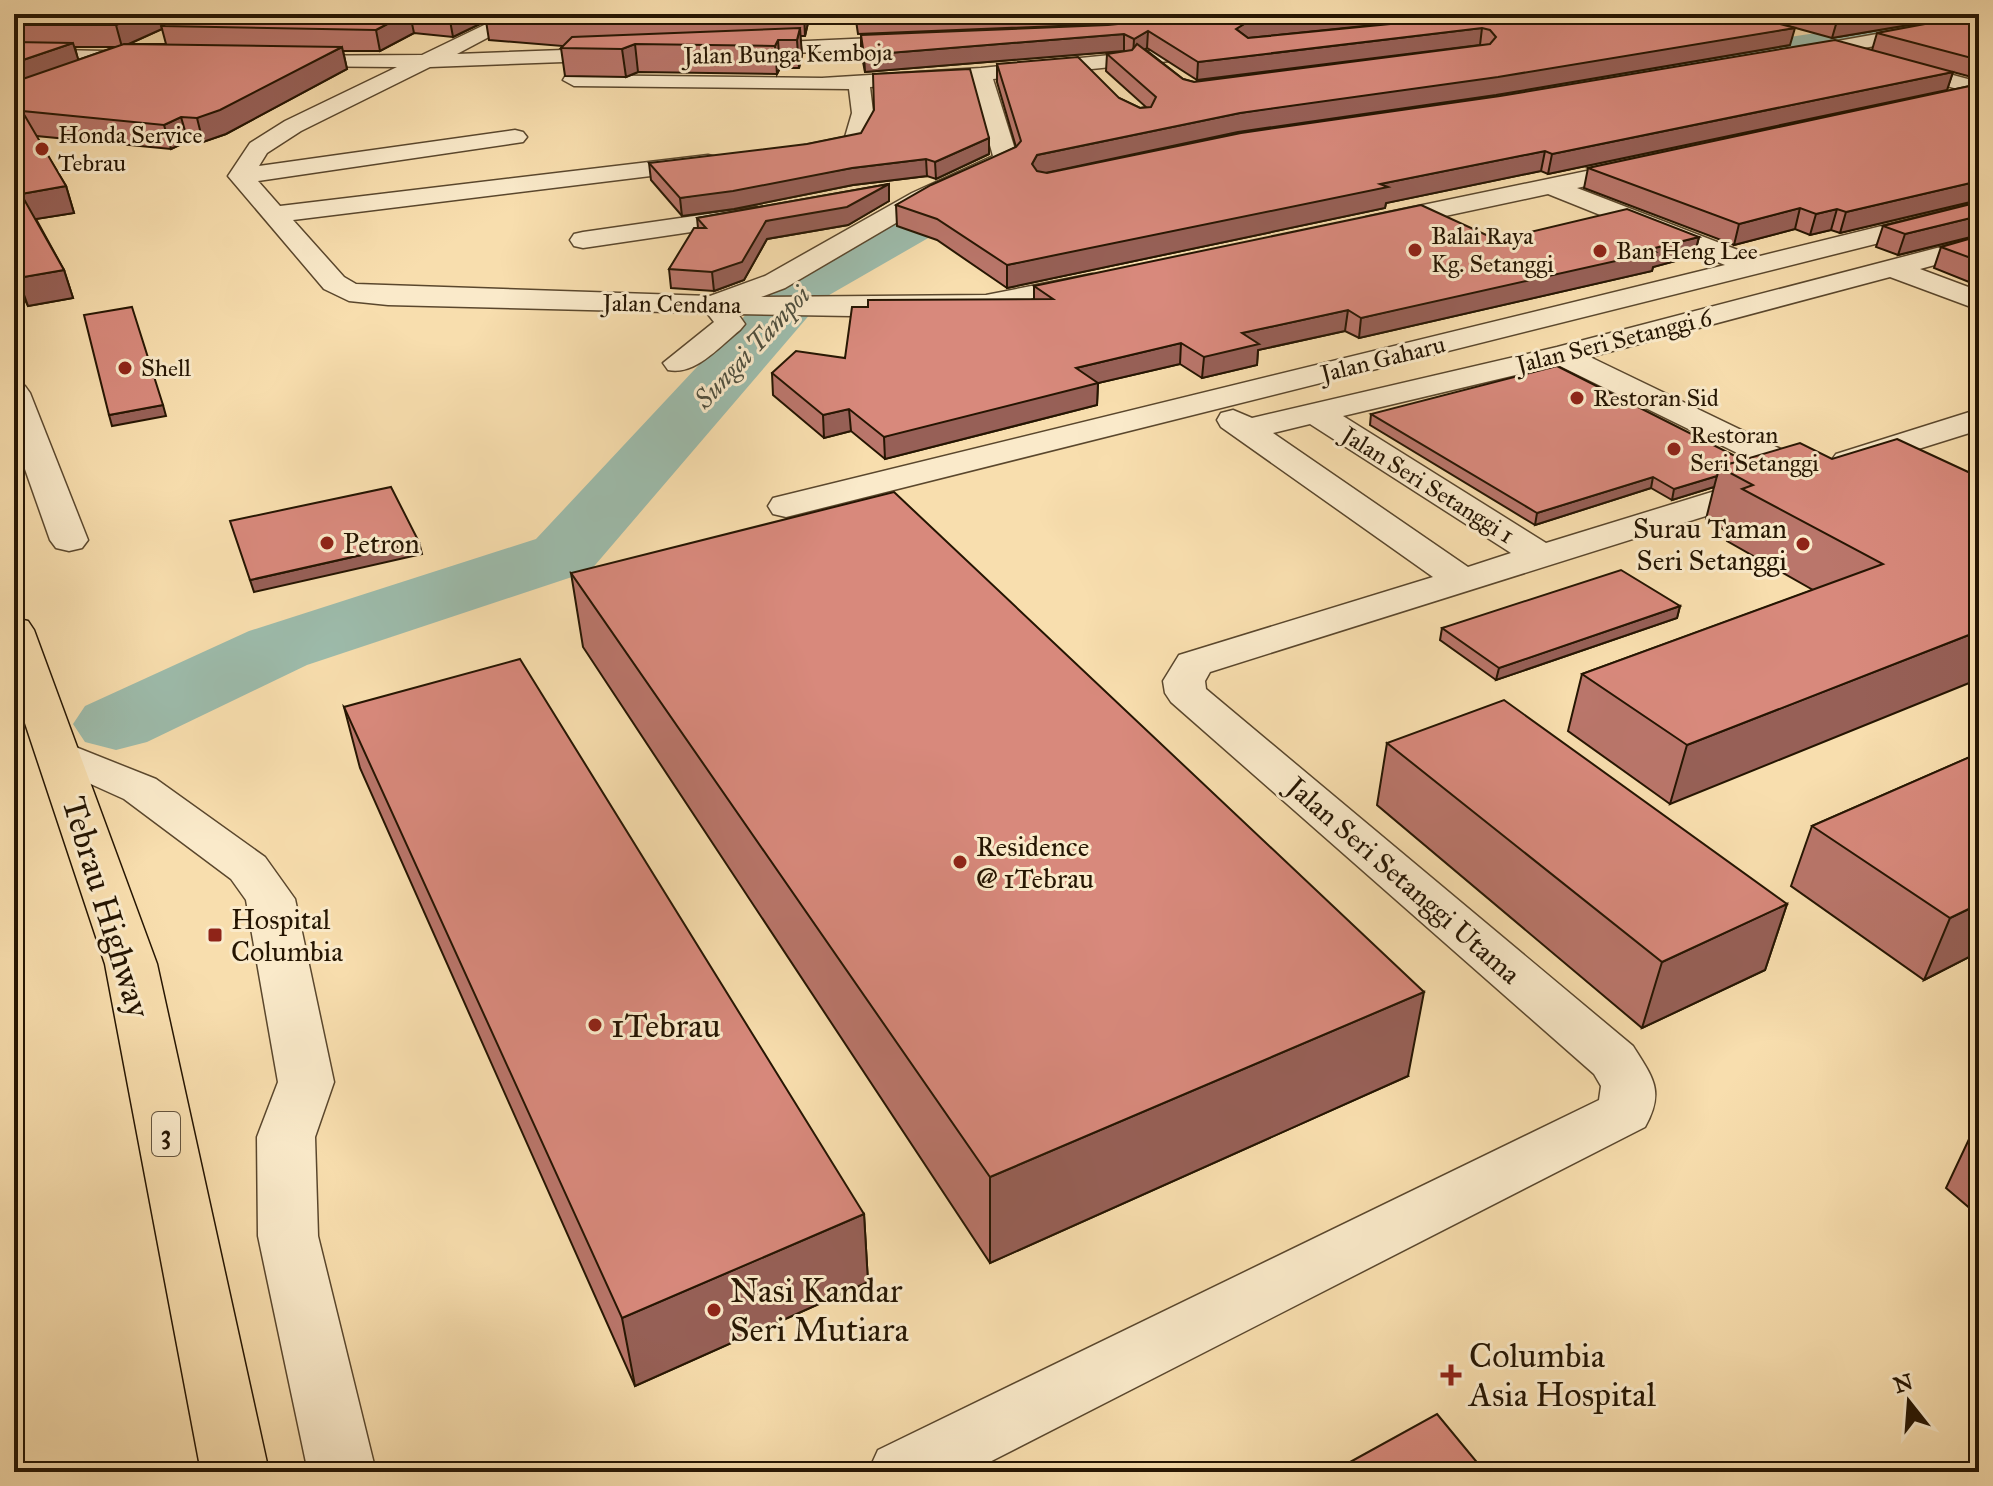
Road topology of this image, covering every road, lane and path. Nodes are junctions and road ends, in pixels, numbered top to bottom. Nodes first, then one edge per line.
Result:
1 (522, 14) edge
2 (1933, 30) edge
3 (1792, 36) dead end
4 (946, 40) edge
5 (1240, 48) edge
6 (1834, 48) junction
7 (725, 50) edge
8 (639, 53) edge
9 (14, 55) edge
10 (125, 57) junction
11 (1146, 57) junction
12 (1772, 58) edge
13 (256, 60) edge
14 (425, 61) junction
15 (1084, 64) junction
16 (981, 74) junction
17 (1169, 74) edge
18 (393, 78) junction
19 (504, 79) dead end
20 (552, 80) dead end
21 (857, 81) junction
22 (1106, 87) edge
23 (1979, 91) edge
24 (1933, 103) edge
25 (515, 137) dead end
26 (777, 155) edge
27 (732, 160) edge
28 (1673, 160) edge
29 (240, 176) junction
30 (961, 181) junction
31 (1550, 186) junction
32 (881, 192) edge
33 (778, 210) edge
34 (1979, 210) edge
35 (275, 214) junction
36 (1352, 228) edge
37 (583, 240) dead end
38 (1979, 245) edge
39 (1756, 267) junction
40 (1894, 269) junction
41 (1123, 275) edge
42 (1979, 301) edge
43 (725, 304) junction
44 (1562, 355) junction
45 (679, 363) dead end
46 (14, 393) edge
47 (1208, 402) junction
48 (1315, 413) junction
49 (1979, 419) edge
50 (1247, 429) junction
51 (24, 447) edge
52 (1806, 474) junction
53 (786, 506) dead end
54 (69, 540) dead end
55 (1541, 556) junction
56 (1463, 581) junction
57 (14, 630) edge
58 (58, 753) junction
59 (235, 1472) edge
60 (342, 1472) edge
61 (902, 1472) edge

1 - 14 street
2 - 6 street
3 - 6 street
4 - 7 street, Jalan Bunga Kemboja
5 - 11 street, Jalan Bunga Kemboja
6 - 12 street
6 - 23 street
8 - 14 street
9 - 10 street
10 - 10 street
11 - 15 street, Jalan Bunga Kemboja
11 - 17 street
13 - 14 street
14 - 18 street
15 - 16 street, Jalan Bunga Kemboja
15 - 22 street
16 - 21 street, Jalan Bunga Kemboja
16 - 30 street
18 - 19 street
18 - 29 street
20 - 21 street, Jalan Bunga Kemboja
21 - 26 street
23 - 24 street
25 - 29 street
27 - 35 street
28 - 31 street
29 - 35 street, Jalan Cendana
30 - 32 street
30 - 43 street
31 - 36 street
31 - 39 street
33 - 37 street
34 - 39 street, Jalan Gaharu
35 - 43 street, Jalan Cendana
38 - 40 street, Jalan Seri Setanggi 6
39 - 47 street, Jalan Gaharu
40 - 42 street
40 - 44 street, Jalan Seri Setanggi 6
41 - 43 street, Jalan Cendana
43 - 45 street
44 - 48 street, Jalan Seri Setanggi 6
44 - 52 street
46 - 51 street
47 - 50 street
47 - 53 street, Jalan Gaharu
48 - 50 street, Jalan Seri Setanggi 6
48 - 55 street, Jalan Seri Setanggi 1
49 - 52 street, Jalan Seri Setanggi Utama
50 - 56 street
51 - 54 street
52 - 55 street, Jalan Seri Setanggi Utama
55 - 56 street, Jalan Seri Setanggi Utama
56 - 61 street, Jalan Seri Setanggi Utama
57 - 58 highway, Tebrau Highway / 3
58 - 59 highway, Tebrau Highway / 3
58 - 60 street

